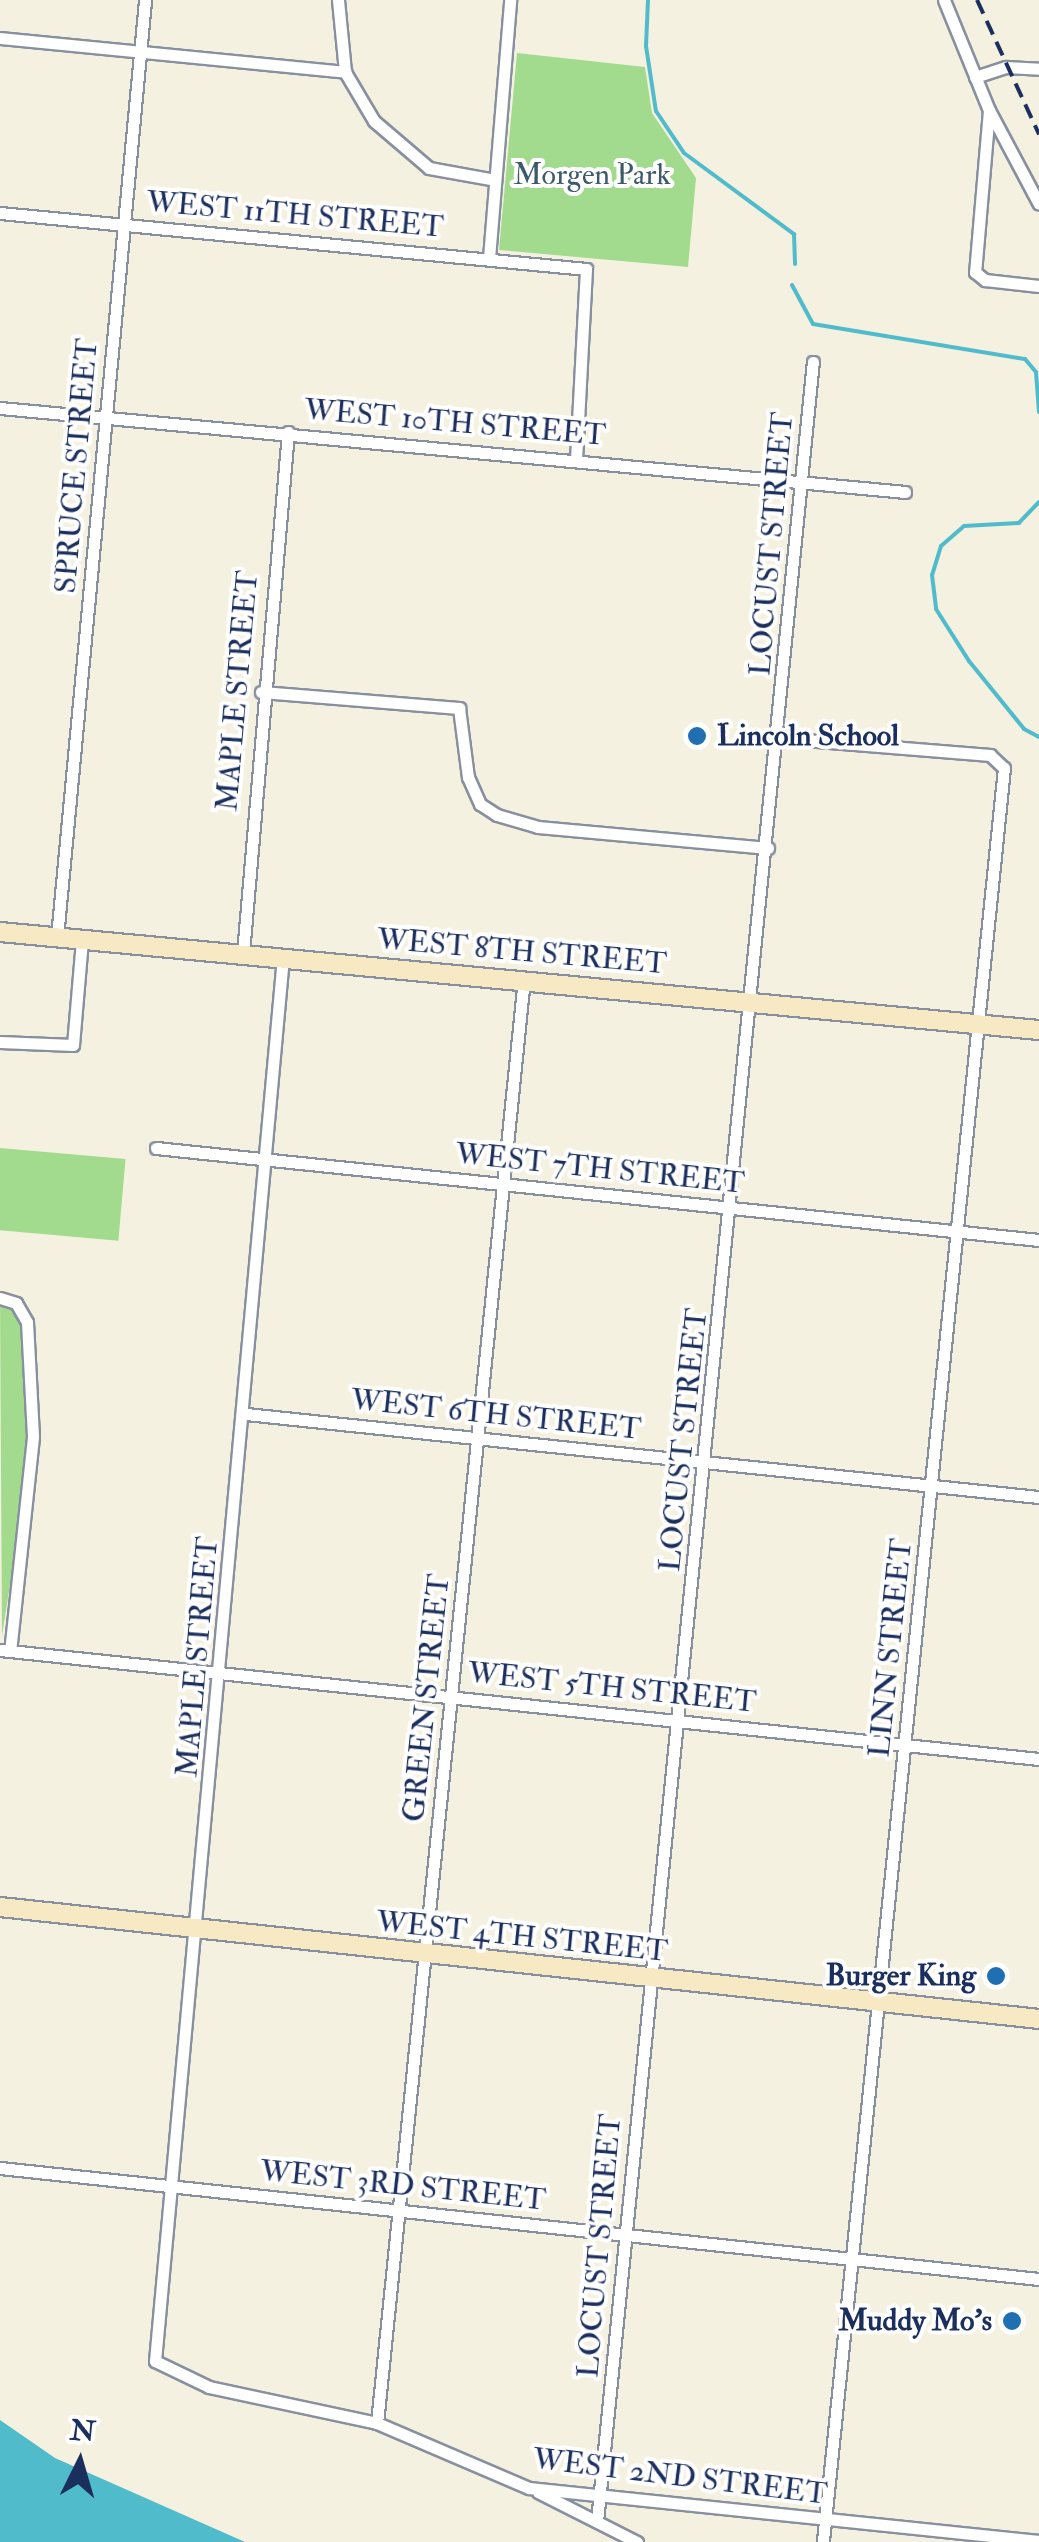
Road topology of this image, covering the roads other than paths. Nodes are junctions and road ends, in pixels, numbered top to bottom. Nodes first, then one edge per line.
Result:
1 (145, 0) edge
2 (338, 0) edge
3 (510, 0) edge
4 (944, 0) edge
5 (0, 38) edge
6 (142, 52) junction
7 (1039, 70) edge
8 (345, 72) junction
9 (975, 77) junction
10 (989, 110) junction
11 (495, 180) junction
12 (1039, 204) edge
13 (0, 213) edge
14 (126, 225) junction
15 (489, 258) junction
16 (1039, 286) edge
17 (813, 362) dead end
18 (0, 408) edge
19 (106, 416) junction
20 (288, 432) junction
21 (576, 459) junction
22 (803, 480) junction
23 (905, 492) dead end
24 (261, 692) junction
25 (780, 738) junction
26 (768, 848) junction
27 (0, 932) edge
28 (57, 937) junction
29 (82, 939) junction
30 (243, 954) junction
31 (283, 958) junction
32 (524, 979) junction
33 (752, 1002) junction
34 (979, 1024) junction
35 (1039, 1030) edge
36 (0, 1042) edge
37 (156, 1148) dead end
38 (267, 1158) junction
39 (506, 1184) junction
40 (733, 1208) junction
41 (958, 1232) junction
42 (1039, 1240) edge
43 (0, 1298) edge
44 (246, 1414) junction
45 (478, 1438) junction
46 (707, 1462) junction
47 (932, 1486) junction
48 (1039, 1497) edge
49 (5, 1651) edge
50 (222, 1674) junction
51 (453, 1697) junction
52 (680, 1720) junction
53 (906, 1745) junction
54 (1039, 1759) edge
55 (0, 1907) edge
56 (198, 1930) junction
57 (426, 1955) junction
58 (650, 1978) junction
59 (880, 2001) junction
60 (1039, 2019) edge
61 (0, 2168) edge
62 (174, 2187) junction
63 (398, 2210) junction
64 (626, 2234) junction
65 (853, 2260) junction
66 (1039, 2279) edge
67 (155, 2361) joint
68 (377, 2422) junction
69 (529, 2488) junction
70 (600, 2496) junction
71 (597, 2522) junction
72 (825, 2522) junction
73 (1039, 2541) edge
74 (636, 2542) edge
75 (823, 2542) edge

1 - 6 street, SPRUCE STREET
2 - 8 street
3 - 11 street
4 - 9 street
5 - 6 street
6 - 8 street
6 - 14 street, SPRUCE STREET
7 - 9 street
8 - 11 street
9 - 10 street
10 - 12 street
10 - 16 street
11 - 15 street
13 - 14 street, WEST 11TH STREET
14 - 15 street, WEST 11TH STREET
14 - 19 street, SPRUCE STREET
15 - 21 street, WEST 11TH STREET
17 - 22 street, LOCUST STREET
18 - 19 street, WEST 10TH STREET
19 - 20 street, WEST 10TH STREET
19 - 28 street, SPRUCE STREET
20 - 21 street, WEST 10TH STREET
20 - 24 street, MAPLE STREET
21 - 22 street, WEST 10TH STREET
22 - 23 street, WEST 10TH STREET
22 - 25 street, LOCUST STREET
24 - 26 street
24 - 30 street, MAPLE STREET
25 - 26 street, LOCUST STREET
25 - 34 street, LINN STREET
26 - 33 street, LOCUST STREET
27 - 28 street, WEST 8TH STREET
28 - 29 street, WEST 8TH STREET
29 - 30 street, WEST 8TH STREET
29 - 36 street
30 - 31 street, WEST 8TH STREET
31 - 32 street, WEST 8TH STREET
31 - 38 street, MAPLE STREET
32 - 33 street, WEST 8TH STREET
32 - 39 street, GREEN STREET
33 - 34 street, WEST 8TH STREET
33 - 40 street, LOCUST STREET
34 - 35 street, WEST 8TH STREET
34 - 41 street, LINN STREET
37 - 38 street, WEST 7TH STREET
38 - 39 street, WEST 7TH STREET
38 - 44 street, MAPLE STREET
39 - 40 street, WEST 7TH STREET
39 - 45 street, GREEN STREET
40 - 41 street, WEST 7TH STREET
40 - 46 street, LOCUST STREET
41 - 42 street, WEST 7TH STREET
41 - 47 street, LINN STREET
43 - 49 street
44 - 45 street, WEST 6TH STREET
44 - 50 street, MAPLE STREET
45 - 46 street, WEST 6TH STREET
45 - 51 street, GREEN STREET
46 - 47 street, WEST 6TH STREET
46 - 52 street, LOCUST STREET
47 - 48 street, WEST 6TH STREET
47 - 53 street, LINN STREET
49 - 50 street, WEST 5TH STREET
50 - 51 street, WEST 5TH STREET
50 - 56 street, MAPLE STREET
51 - 52 street, WEST 5TH STREET
51 - 57 street, GREEN STREET
52 - 53 street, WEST 5TH STREET
52 - 58 street, LOCUST STREET
53 - 54 street, WEST 5TH STREET
53 - 59 street, LINN STREET
55 - 56 street, WEST 4TH STREET
56 - 57 street, WEST 4TH STREET
56 - 62 street, MAPLE STREET
57 - 58 street, WEST 4TH STREET
57 - 63 street, GREEN STREET
58 - 59 street, WEST 4TH STREET
58 - 64 street, LOCUST STREET
59 - 60 street, WEST 4TH STREET
59 - 65 street, LINN STREET
61 - 62 street, WEST 3RD STREET
62 - 63 street, WEST 3RD STREET
62 - 67 street, MAPLE STREET
63 - 64 street, WEST 3RD STREET
63 - 68 street, GREEN STREET
64 - 65 street, WEST 3RD STREET
64 - 70 street, LOCUST STREET
65 - 66 street, WEST 3RD STREET
65 - 72 street, LINN STREET
67 - 68 street, WEST 2ND STREET
68 - 69 street, WEST 2ND STREET
69 - 70 street, WEST 2ND STREET
69 - 71 street
70 - 71 street, LOCUST STREET
70 - 72 street, WEST 2ND STREET
71 - 74 street
72 - 73 street, WEST 2ND STREET
72 - 75 street, LINN STREET

